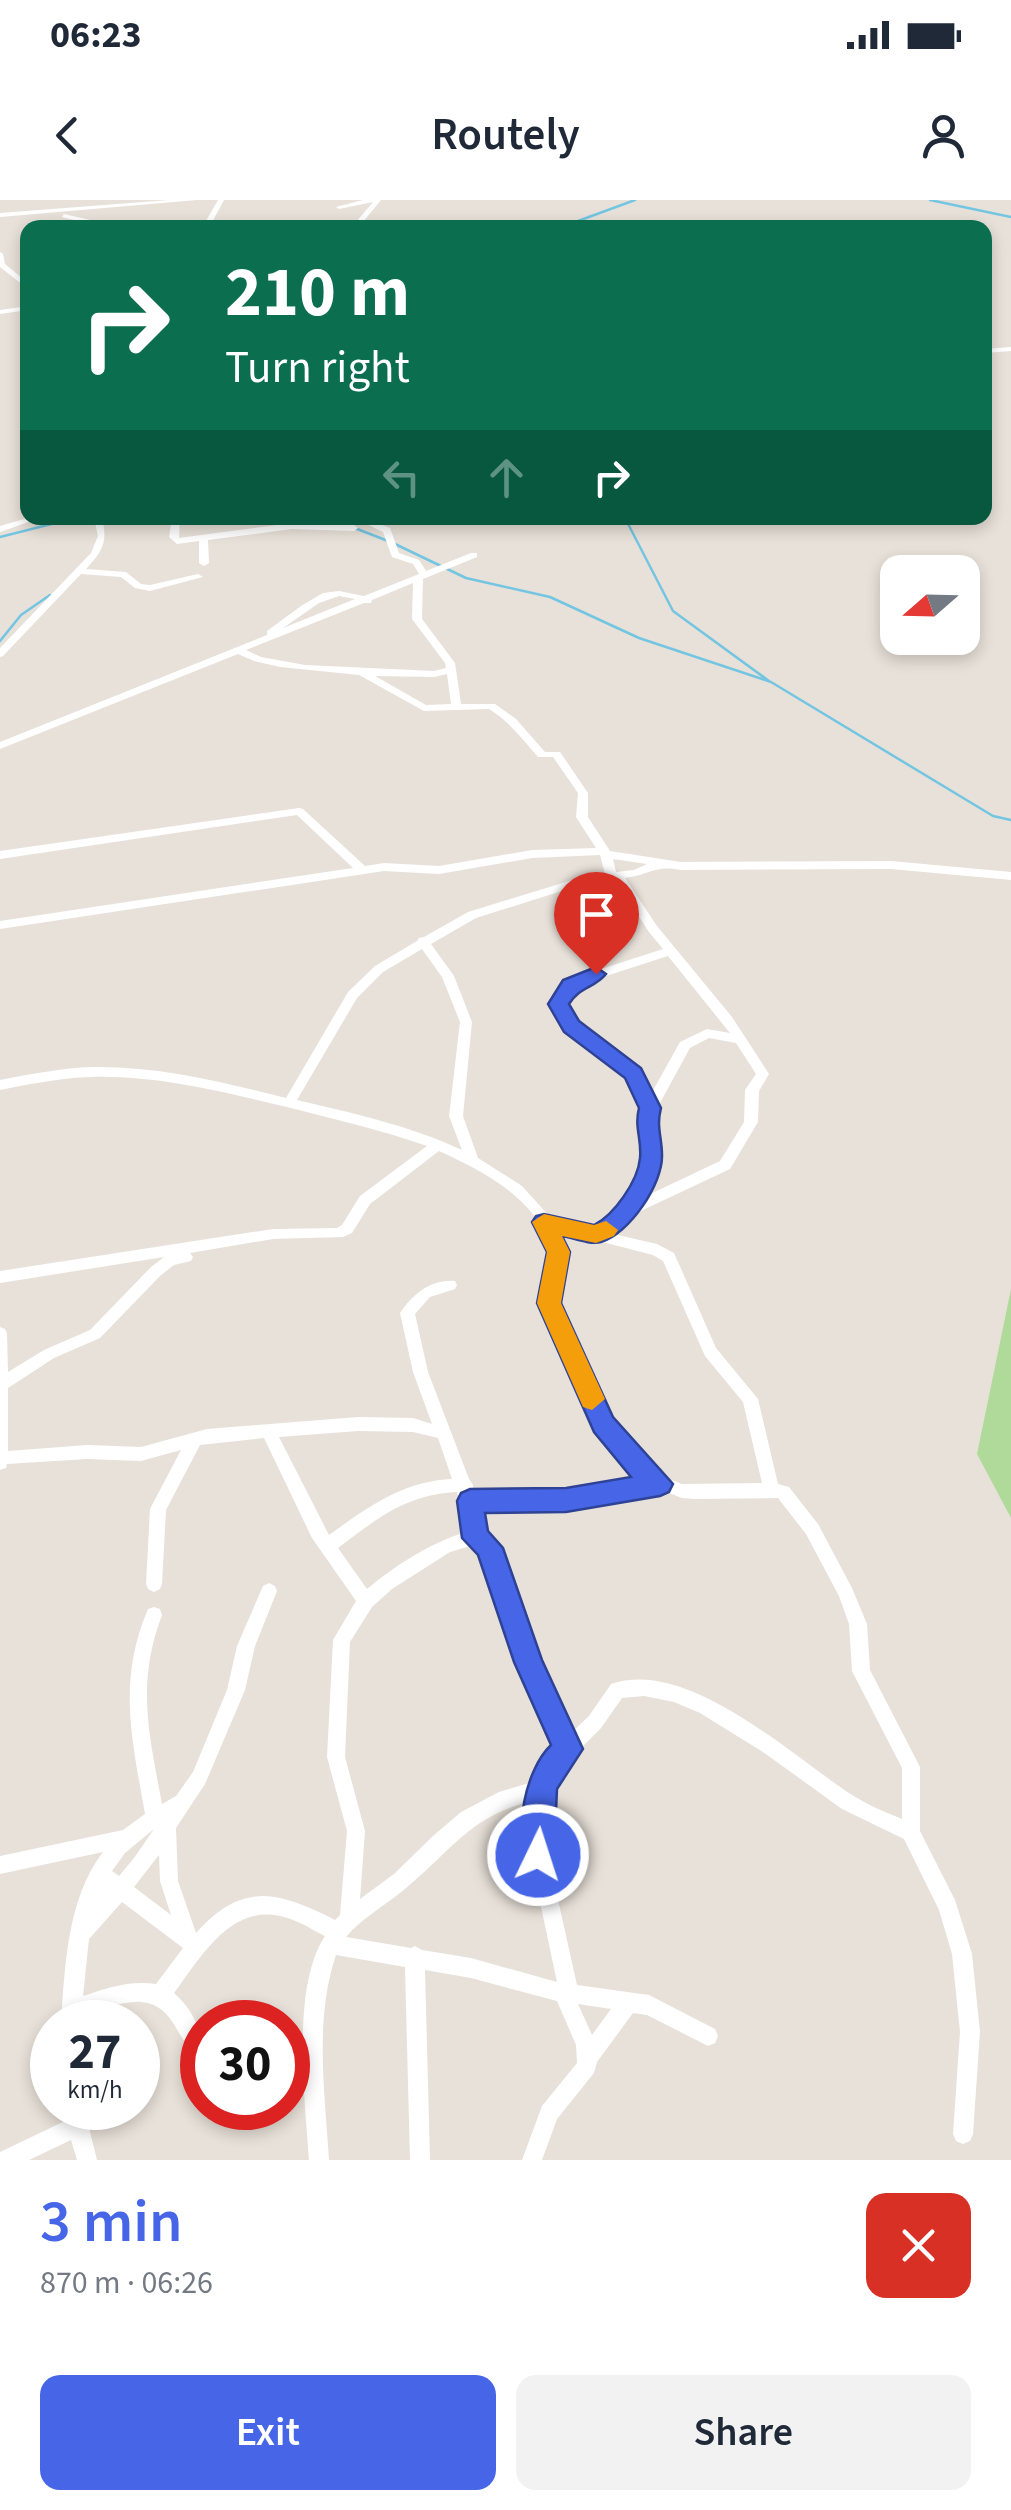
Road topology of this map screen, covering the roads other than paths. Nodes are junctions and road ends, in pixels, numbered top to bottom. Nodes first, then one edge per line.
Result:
1 (195, 200) edge
2 (375, 200) edge
3 (216, 201) edge
4 (339, 206) dead end
5 (47, 211) junction
6 (0, 216) edge
7 (84, 220) edge
8 (0, 226) edge
9 (0, 254) edge
10 (20, 280) edge
11 (98, 525) edge
12 (175, 525) edge
13 (313, 525) edge
14 (365, 525) edge
15 (204, 540) junction
16 (474, 555) dead end
17 (204, 563) dead end
18 (82, 571) junction
19 (198, 577) dead end
20 (421, 578) junction
21 (368, 602) junction
22 (236, 649) junction
23 (0, 654) edge
24 (253, 659) junction
25 (203, 664) junction
26 (356, 669) junction
27 (451, 670) junction
28 (456, 706) junction
29 (0, 746) edge
30 (605, 852) junction
31 (0, 855) edge
32 (661, 862) junction
33 (362, 870) junction
34 (614, 876) junction
35 (1011, 876) edge
36 (0, 925) edge
37 (424, 941) junction
38 (670, 951) junction
39 (723, 1014) junction
40 (710, 1033) junction
41 (739, 1038) junction
42 (0, 1085) edge
43 (289, 1103) junction
44 (650, 1108) junction
45 (439, 1144) junction
46 (472, 1160) junction
47 (625, 1212) junction
48 (544, 1222) junction
49 (596, 1234) junction
50 (215, 1243) junction
51 (0, 1278) edge
52 (450, 1285) dead end
53 (0, 1333) edge
54 (1, 1393) edge
55 (442, 1433) junction
56 (270, 1434) junction
57 (194, 1440) junction
58 (0, 1461) edge
59 (660, 1484) junction
60 (772, 1491) junction
61 (467, 1493) junction
62 (476, 1538) junction
63 (326, 1546) junction
64 (154, 1584) dead end
65 (269, 1591) dead end
66 (366, 1600) junction
67 (154, 1615) dead end
68 (568, 1749) junction
69 (542, 1788) junction
70 (161, 1822) junction
71 (912, 1832) junction
72 (122, 1839) junction
73 (0, 1864) edge
74 (99, 1873) junction
75 (123, 1888) junction
76 (339, 1932) junction
77 (80, 1935) junction
78 (192, 1942) junction
79 (415, 1956) junction
80 (566, 1993) junction
81 (160, 1995) junction
82 (74, 2000) edge
83 (116, 2000) edge
84 (629, 2001) junction
85 (180, 2019) edge
86 (708, 2036) dead end
87 (588, 2057) junction
88 (55, 2130) edge
89 (80, 2130) edge
90 (963, 2134) dead end
91 (6, 2160) edge
92 (88, 2160) edge
93 (319, 2160) edge
94 (420, 2160) edge
95 (532, 2160) edge

1 - 3 street
1 - 5 street
2 - 4 street
5 - 6 street
5 - 7 street
6 - 8 street
9 - 10 street
11 - 18 street
12 - 15 street
13 - 15 street
14 - 20 street
15 - 17 street
16 - 20 street
18 - 19 street
18 - 23 street
20 - 21 street
20 - 27 street
21 - 22 street
21 - 22 street
22 - 24 street
22 - 25 street
24 - 25 street
24 - 26 street
25 - 29 street
26 - 27 street
26 - 28 street
27 - 28 street
28 - 30 street
30 - 32 street
30 - 33 street
30 - 34 street
31 - 33 street
32 - 34 street
32 - 35 street
33 - 36 street
34 - 37 street
34 - 38 street
37 - 43 street
37 - 46 street
38 - 39 street
38 - 44 street
39 - 40 street
39 - 41 street
40 - 41 street
40 - 44 street
41 - 47 street
42 - 43 street
43 - 45 street
44 - 47 street
45 - 46 street
45 - 50 street
46 - 48 street
47 - 49 street
48 - 49 street
48 - 59 street
49 - 60 street
50 - 51 street
50 - 54 street
52 - 55 street
53 - 54 street
54 - 58 street
55 - 56 street
55 - 61 street
56 - 57 street
56 - 63 street
57 - 58 street
57 - 64 street
59 - 60 street
59 - 61 street
60 - 71 street
61 - 62 street
61 - 63 street
62 - 66 street
62 - 68 street
63 - 66 street
65 - 70 street
66 - 76 street
67 - 70 street
68 - 69 street
68 - 71 street
69 - 76 street
69 - 80 street
70 - 72 street
70 - 75 street
70 - 78 street
71 - 90 street
72 - 73 street
72 - 74 street
74 - 75 street
74 - 77 street
75 - 77 street
75 - 78 street
76 - 78 street
76 - 79 street
76 - 93 street
77 - 82 street
78 - 81 street
79 - 80 street
79 - 94 street
80 - 84 street
80 - 87 street
81 - 83 street
81 - 85 street
84 - 86 street
84 - 87 street
87 - 95 street
88 - 91 street
89 - 92 street

